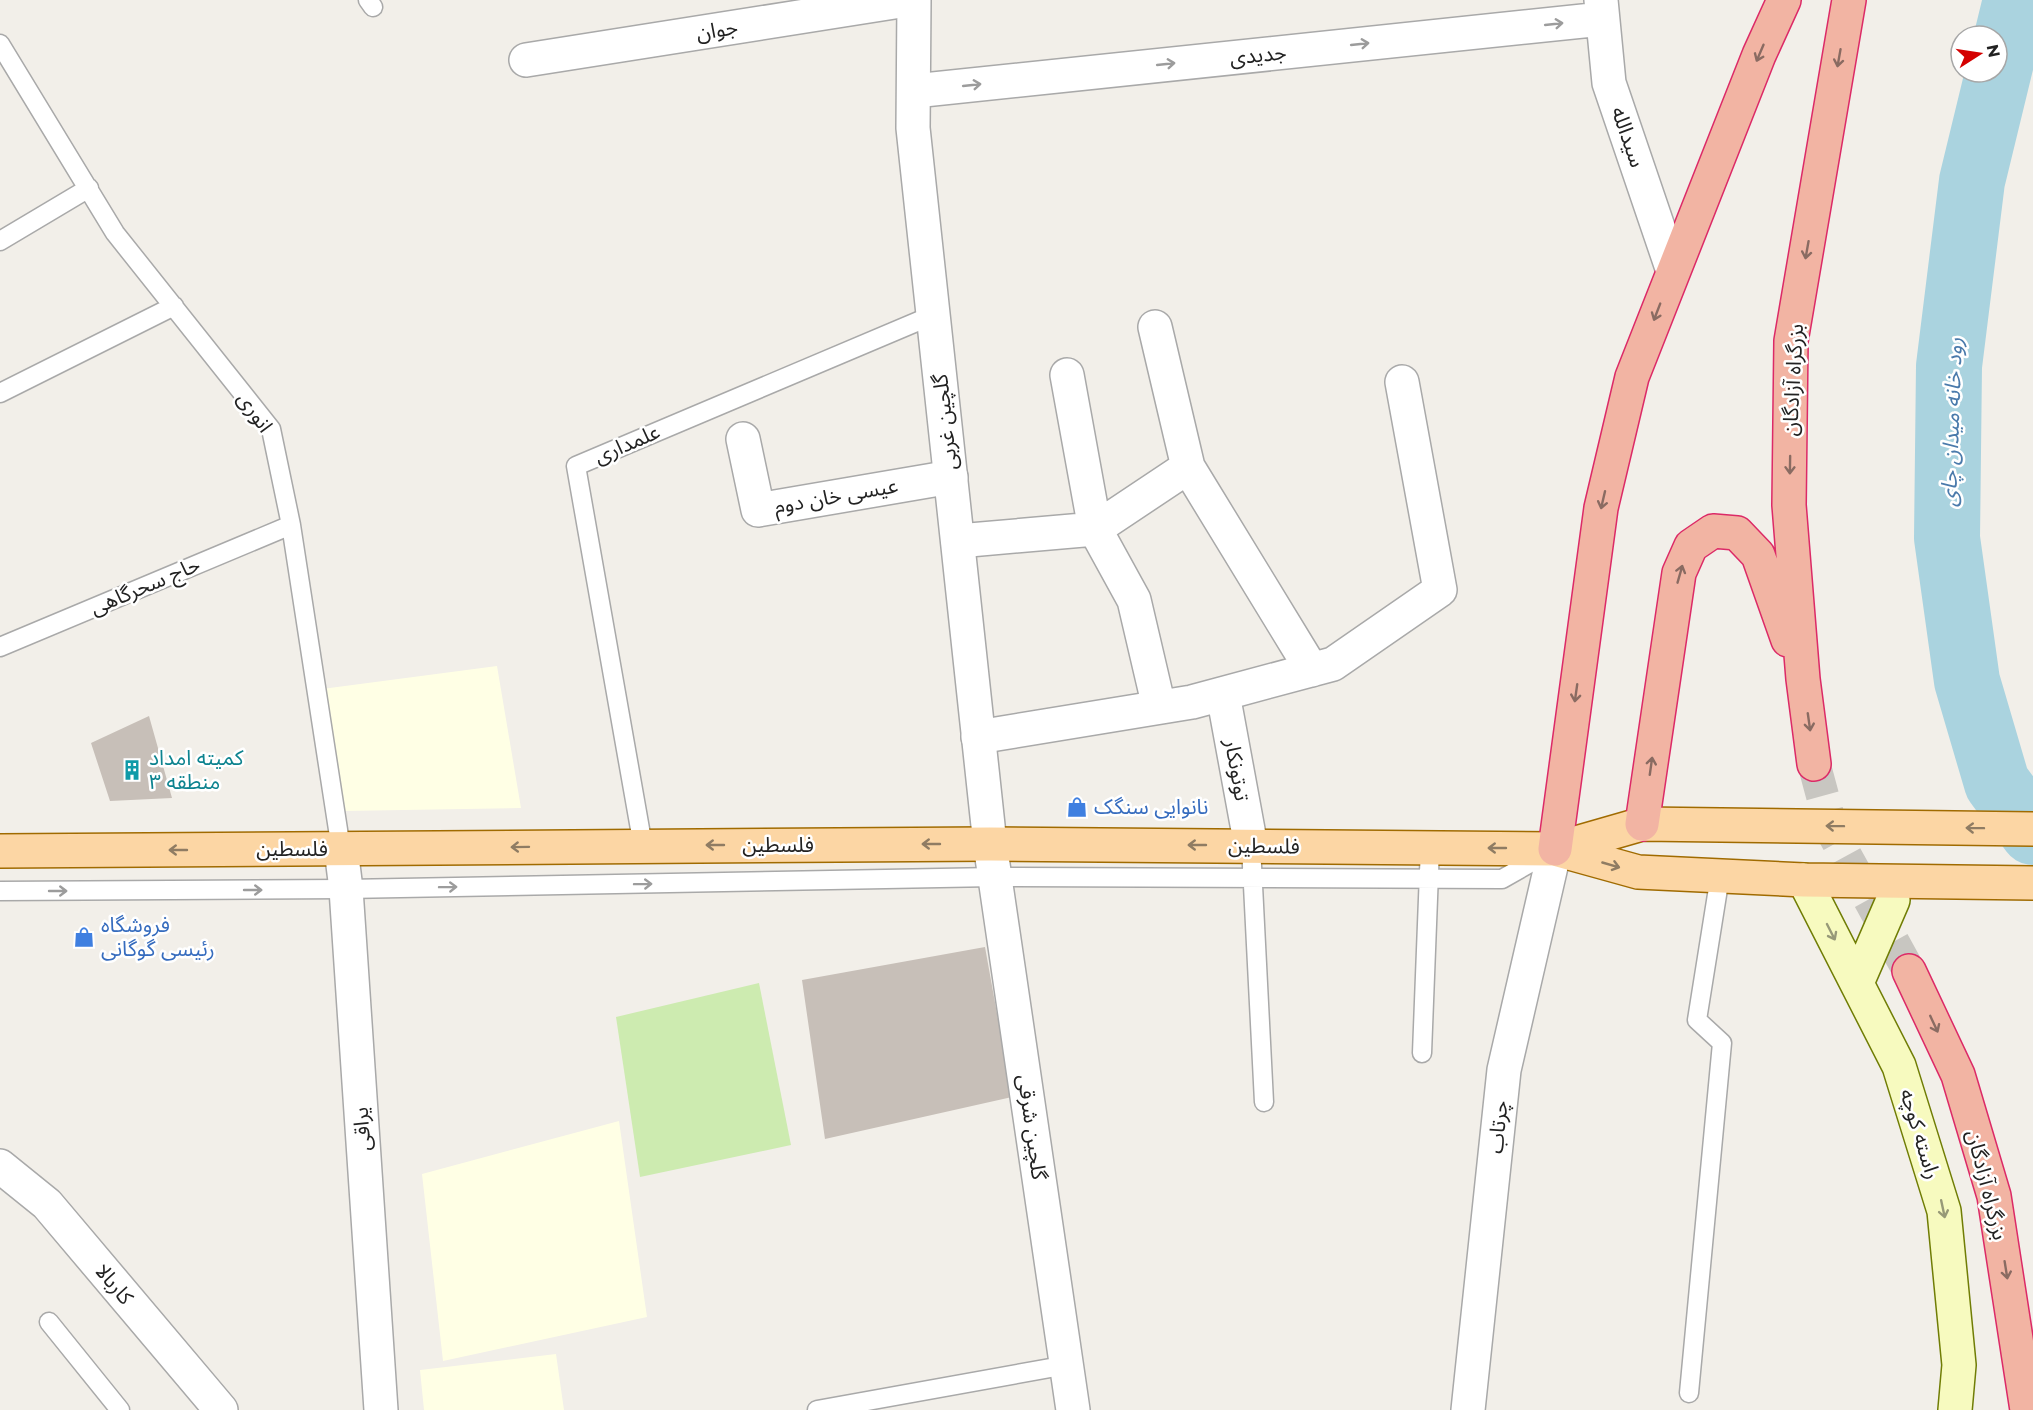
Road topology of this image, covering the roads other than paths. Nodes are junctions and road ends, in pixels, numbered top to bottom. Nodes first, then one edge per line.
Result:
1 (907, 0) edge
2 (914, 0) edge
3 (1784, 0) edge
4 (1849, 0) edge
5 (1602, 9) edge
6 (0, 44) edge
7 (526, 60) dead end
8 (914, 91) junction
9 (89, 188) junction
10 (0, 241) edge
11 (1673, 271) junction
12 (174, 306) junction
13 (933, 315) junction
14 (1155, 327) dead end
15 (1067, 375) dead end
16 (1402, 382) dead end
17 (0, 393) edge
18 (743, 439) dead end
19 (1188, 467) junction
20 (951, 477) junction
21 (291, 525) junction
22 (1095, 529) junction
23 (958, 541) junction
24 (0, 647) edge
25 (1312, 670) junction
26 (1803, 679) junction
27 (1223, 694) junction
28 (1159, 707) junction
29 (978, 737) junction
30 (1814, 764) tunnel mouth
31 (1642, 824) junction
32 (2033, 829) edge
33 (990, 844) junction
34 (643, 846) junction
35 (1251, 846) junction
36 (341, 849) junction
37 (1555, 849) junction
38 (0, 851) edge
39 (1430, 863) junction
40 (1720, 876) junction
41 (995, 878) junction
42 (1253, 878) junction
43 (1804, 880) junction
44 (2033, 883) edge
45 (346, 889) junction
46 (1905, 890) junction
47 (0, 891) edge
48 (2033, 903) edge
49 (1909, 971) tunnel mouth
50 (1857, 983) junction
51 (1422, 1053) dead end
52 (1264, 1102) dead end
53 (0, 1166) edge
54 (49, 1322) dead end
55 (2020, 1357) junction
56 (1067, 1365) junction
57 (1689, 1393) dead end
58 (120, 1410) edge
59 (220, 1410) edge
60 (381, 1410) edge
61 (817, 1410) edge
62 (1073, 1410) edge
63 (1468, 1410) edge
64 (1954, 1410) edge
65 (2015, 1410) edge
66 (2027, 1410) edge

1 - 7 street, جوان
2 - 8 street, گلچین غربی
3 -> 11 highway
4 -> 26 highway, بزرگراه آزادگان
8 -> 5 street, جدیدی
5 - 11 street, سیدالله
6 - 9 lane, انوری
8 - 13 street, گلچین غربی
9 - 10 lane
9 - 12 lane, انوری
11 -> 37 highway
12 - 17 lane
12 - 21 lane, انوری
13 - 20 street, گلچین غربی
13 - 34 lane, علمداری
14 - 19 street
15 - 22 street
16 - 25 street
18 - 20 street, عیسی خان دوم
19 - 22 street
19 - 25 street
20 - 23 street, گلچین غربی
21 - 24 lane, حاج سحرگاهی
21 - 36 lane, انوری
22 - 23 street
22 - 28 street
23 - 29 street, گلچین غربی
25 - 27 street
26 -> 30 highway, بزرگراه آزادگان
31 -> 26 highway
27 - 28 street
27 - 35 street, توتونکار
28 - 29 street
29 - 33 street, گلچین غربی
32 -> 31 main road
31 - 37 main road
33 -> 34 main road, فلسطین
35 -> 33 main road, فلسطین
33 - 41 street, گلچین شرقی
34 -> 36 main road, فلسطین
35 - 39 main road, فلسطین
35 - 42 lane
36 -> 38 main road, فلسطین
36 - 45 street, یراقی
37 - 39 main road, فلسطین
37 -> 40 main road
37 - 63 street, چرتاب
39 - 42 lane
39 - 51 lane
40 - 43 main road
40 - 57 lane
41 - 42 lane
45 -> 41 lane
41 - 56 street, گلچین شرقی
42 - 52 lane
43 - 46 main road
43 -> 50 main road, راسته کوچه
44 - 46 main road
47 -> 45 lane
45 - 60 street, یراقی
46 - 48 main road
46 - 50 main road
49 -> 55 highway, بزرگراه آزادگان
50 -> 64 main road, راسته کوچه
53 - 59 street, کاربالا
54 - 58 lane
55 - 65 highway
55 - 66 highway, بزرگراه آزادگان
56 - 61 lane
56 - 62 street, گلچین شرقی

